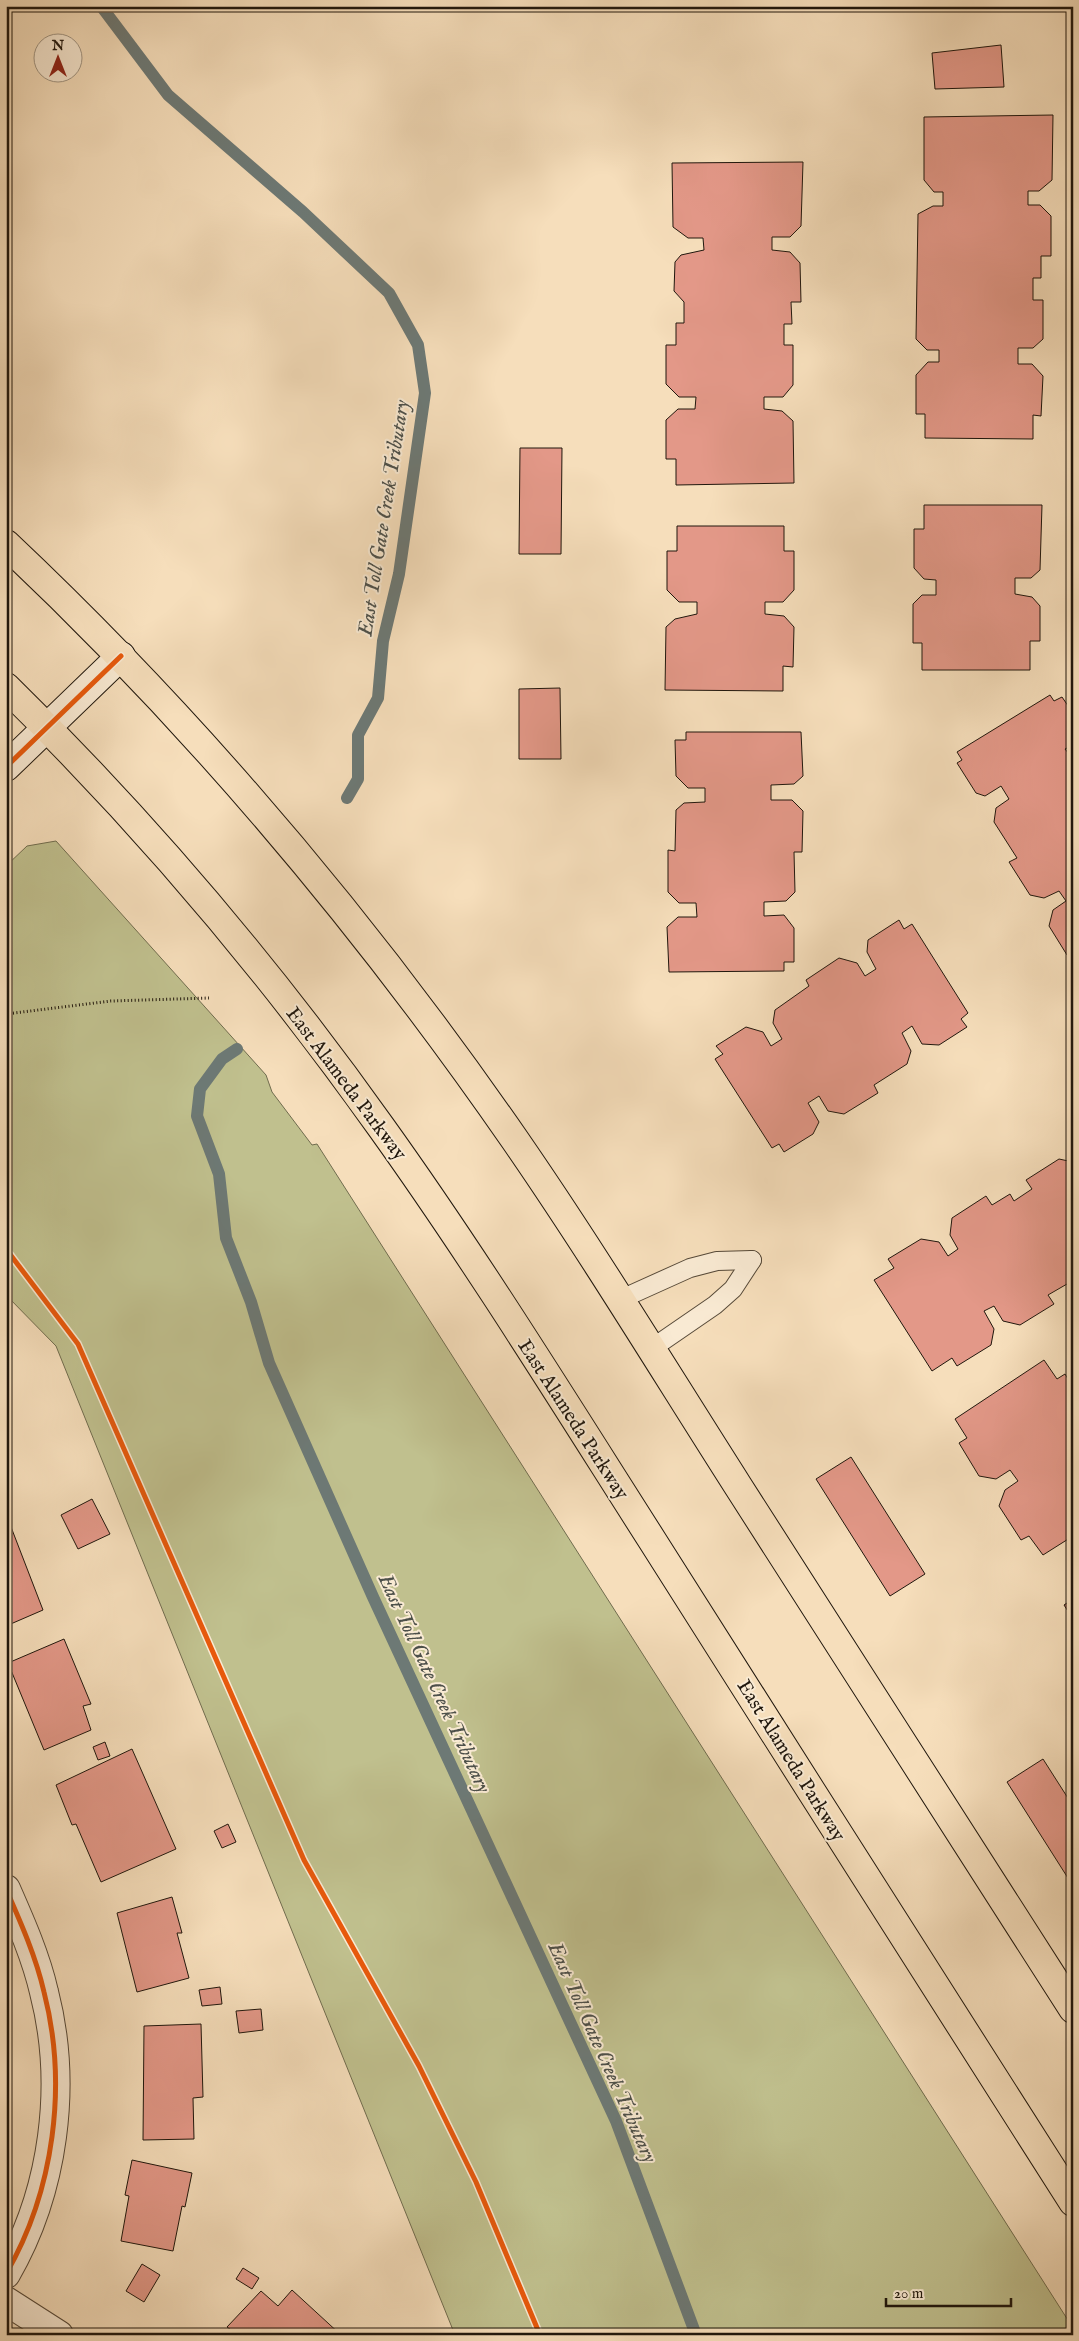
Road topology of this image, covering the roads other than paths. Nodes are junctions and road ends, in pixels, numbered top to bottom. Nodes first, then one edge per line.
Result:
1 (6, 544) edge
2 (121, 656) junction
3 (6, 687) edge
4 (47, 727) junction
5 (6, 767) edge
6 (619, 1300) junction
7 (651, 1349) junction
8 (6, 1889) edge
9 (1073, 2009) edge
10 (1073, 2202) edge
11 (6, 2274) edge
12 (6, 2300) edge
13 (59, 2335) edge

1 - 2 main road
2 - 4 street
2 - 6 main road
3 - 4 main road, East Alameda Parkway
4 - 5 street
4 - 10 main road, East Alameda Parkway
6 - 7 main road
6 - 7 lane
7 - 9 main road
8 - 11 street
12 - 13 street

